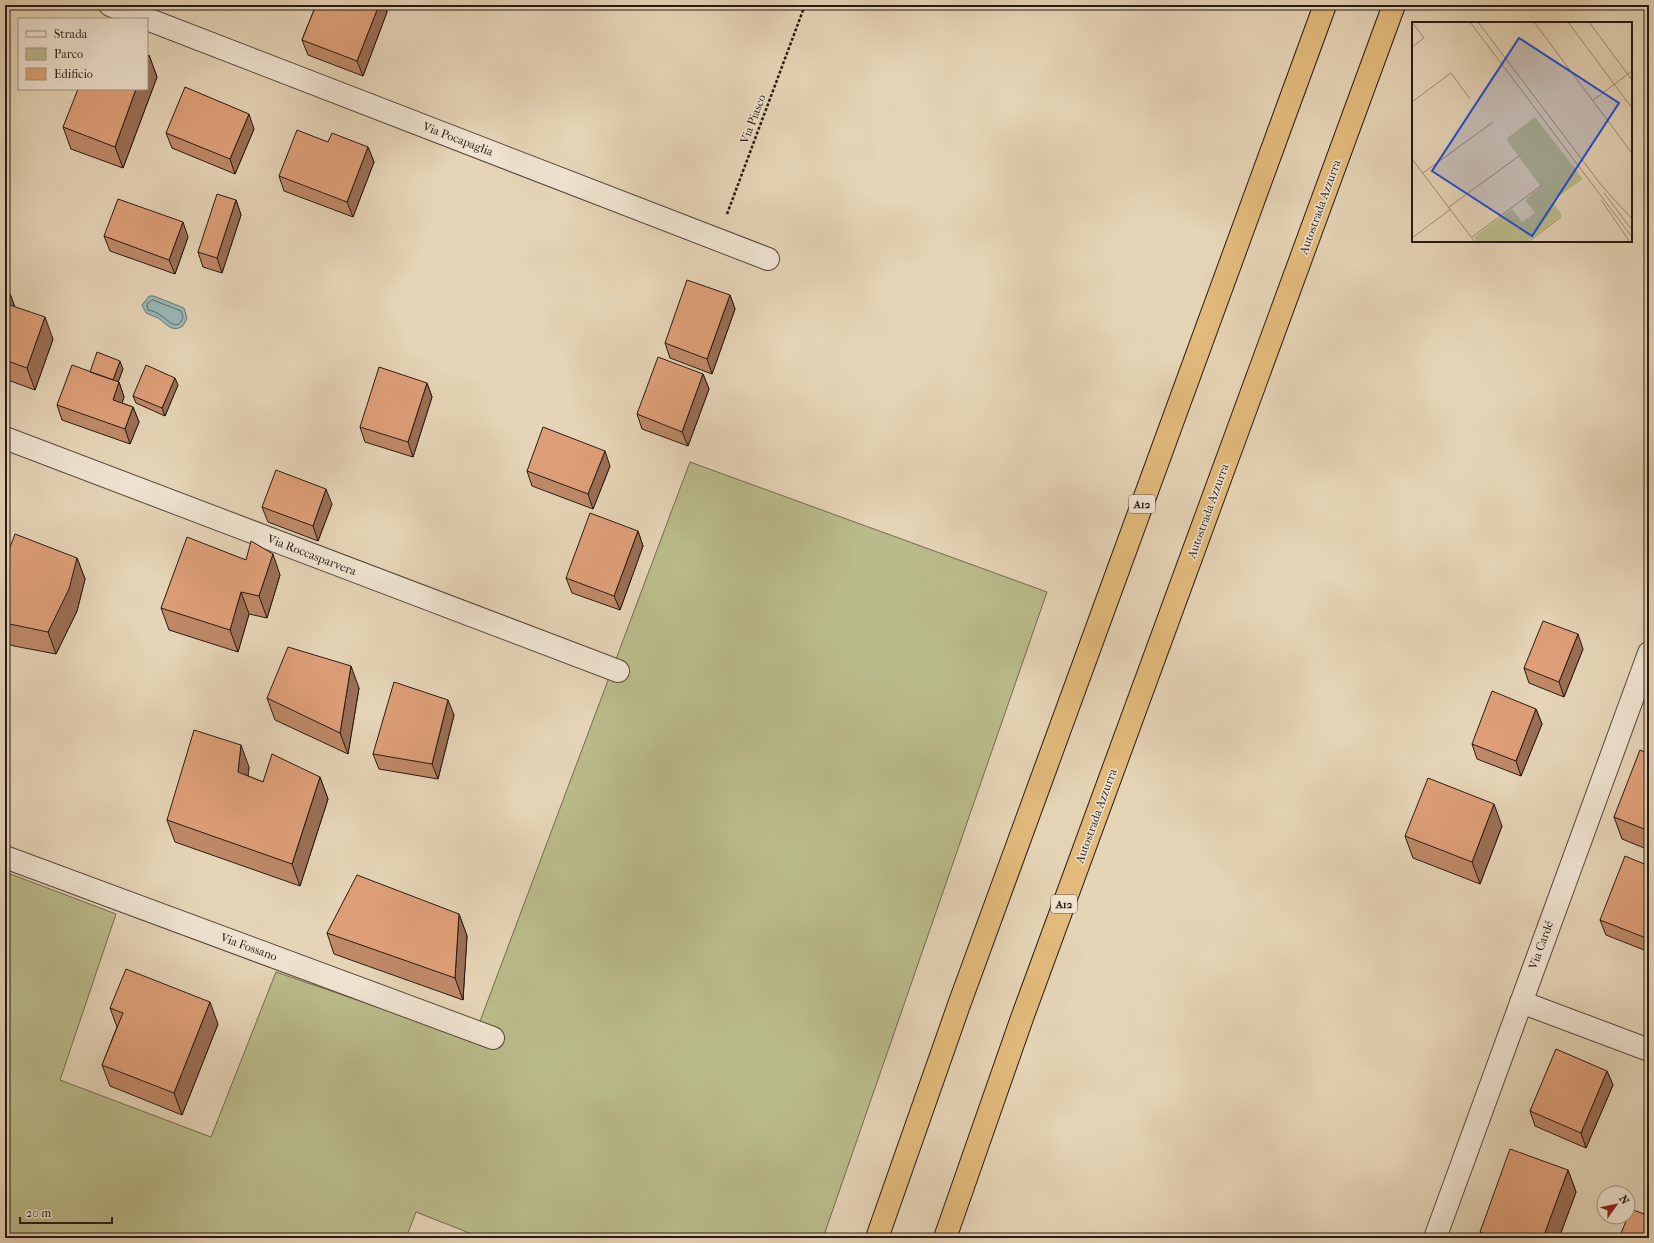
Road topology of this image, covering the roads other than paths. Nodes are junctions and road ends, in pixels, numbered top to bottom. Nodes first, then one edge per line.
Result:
1 (110, 5) edge
2 (1325, 5) edge
3 (1394, 5) edge
4 (144, 18) edge
5 (148, 19) edge
6 (768, 260) dead end
7 (5, 438) edge
8 (1649, 653) edge
9 (618, 671) dead end
10 (5, 857) edge
11 (960, 1002) junction
12 (1521, 1002) junction
13 (1022, 1018) junction
14 (493, 1038) dead end
15 (1649, 1050) edge
16 (864, 1238) edge
17 (877, 1238) edge
18 (932, 1238) edge
19 (945, 1238) edge
20 (1434, 1238) edge

1 - 4 street, Via Pocapaglia
2 - 11 highway, A12
3 - 13 highway, Autostrada Azzurra / A12
5 - 6 street, Via Pocapaglia
7 - 9 street, Via Roccasparvera
8 - 12 street, Via Cardé
10 - 14 street, Via Fossano
11 - 16 highway
11 - 17 highway
12 - 15 street
12 - 20 street, Via Cardé
13 - 18 highway
13 - 19 highway

